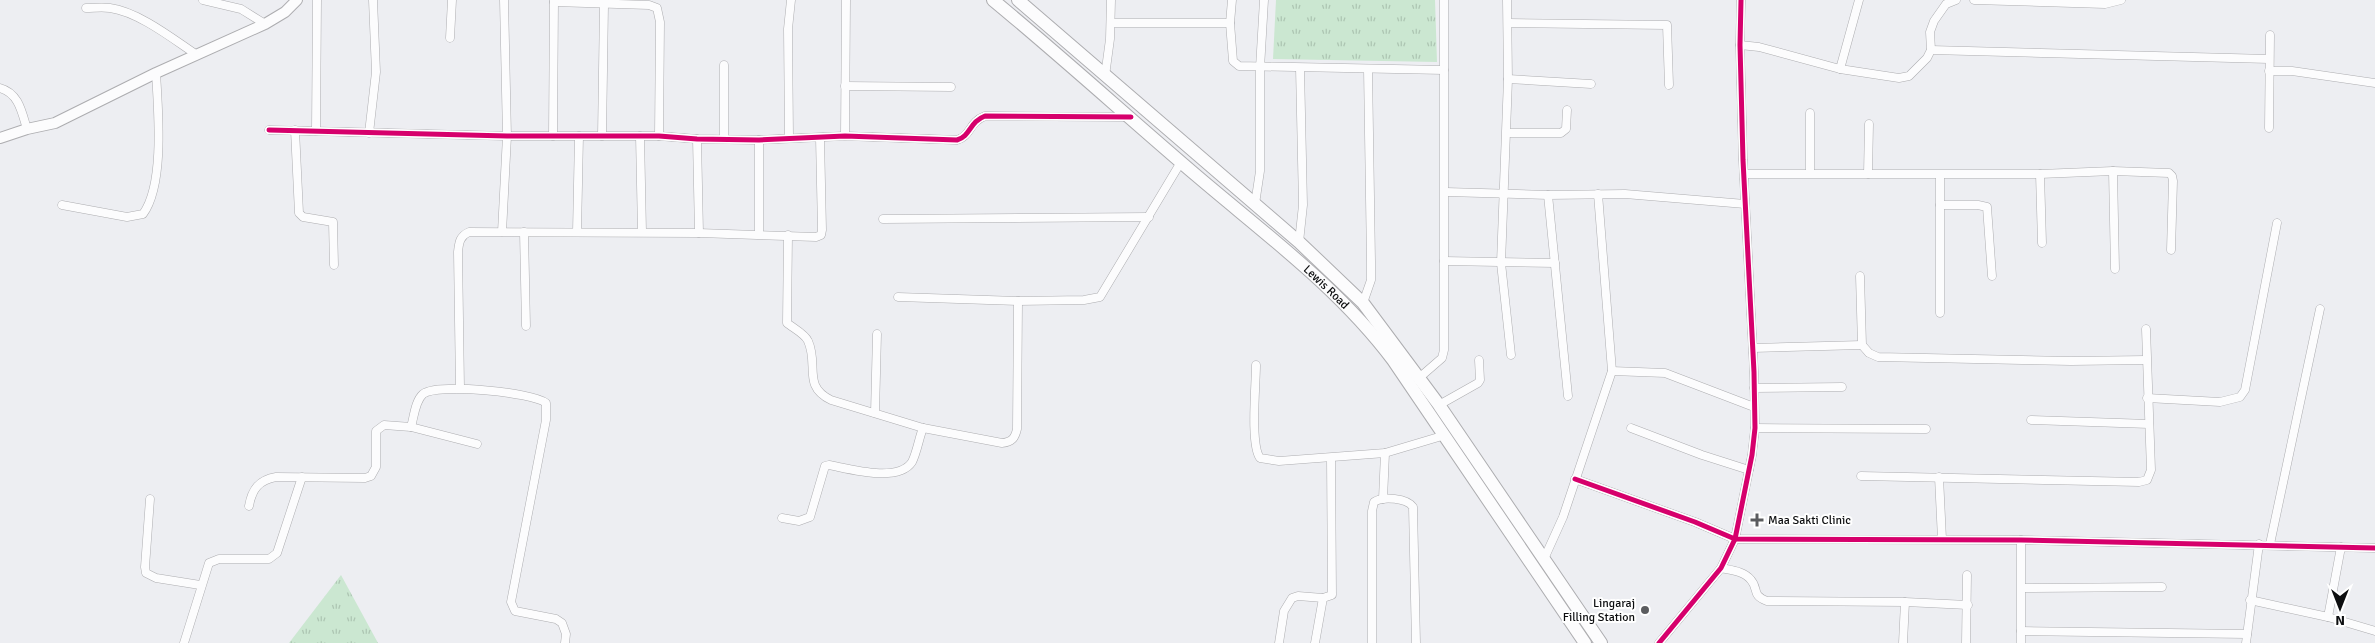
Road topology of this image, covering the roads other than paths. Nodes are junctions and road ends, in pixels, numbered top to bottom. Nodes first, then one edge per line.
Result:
1 (203, 0) edge
2 (297, 0) edge
3 (317, 0) edge
4 (373, 0) edge
5 (452, 0) edge
6 (504, 0) edge
7 (791, 0) edge
8 (846, 0) edge
9 (993, 0) edge
10 (1018, 0) edge
11 (1112, 0) edge
12 (1232, 0) edge
13 (1264, 0) edge
14 (1444, 0) edge
15 (1507, 0) edge
16 (1741, 0) edge
17 (1859, 0) edge
18 (1956, 0) edge
19 (1974, 0) edge
20 (2121, 0) edge
21 (554, 1) edge
22 (604, 5) junction
23 (86, 8) dead end
24 (1111, 23) junction
25 (1230, 23) junction
26 (1508, 23) junction
27 (265, 24) junction
28 (1046, 24) junction
29 (2270, 35) dead end
30 (1036, 36) junction
31 (450, 38) dead end
32 (1740, 45) junction
33 (1931, 50) junction
34 (197, 55) junction
35 (2270, 60) junction
36 (724, 65) dead end
37 (1260, 68) junction
38 (1300, 68) junction
39 (1368, 69) junction
40 (1840, 69) junction
41 (1444, 70) junction
42 (2270, 71) junction
43 (156, 73) junction
44 (1105, 76) junction
45 (1508, 79) junction
46 (2375, 83) edge
47 (1591, 84) dead end
48 (1669, 85) dead end
49 (845, 86) junction
50 (951, 87) dead end
51 (0, 88) edge
52 (1567, 110) dead end
53 (1810, 113) dead end
54 (1131, 117) junction
55 (1869, 124) dead end
56 (2269, 128) dead end
57 (27, 129) junction
58 (269, 130) dead end
59 (294, 130) junction
60 (316, 131) junction
61 (369, 132) junction
62 (1507, 133) junction
63 (507, 136) junction
64 (553, 136) junction
65 (579, 136) junction
66 (602, 136) junction
67 (640, 136) junction
68 (659, 136) junction
69 (845, 136) junction
70 (0, 138) edge
71 (789, 138) junction
72 (820, 138) junction
73 (697, 139) junction
74 (724, 139) junction
75 (759, 140) junction
76 (1181, 162) junction
77 (2113, 171) junction
78 (1810, 173) junction
79 (1744, 174) junction
80 (1868, 174) junction
81 (2040, 174) junction
82 (1940, 175) junction
83 (1446, 192) junction
84 (1505, 194) junction
85 (1598, 194) junction
86 (1548, 195) junction
87 (1255, 204) junction
88 (1745, 204) junction
89 (62, 205) dead end
90 (1940, 205) junction
91 (1149, 217) junction
92 (883, 219) dead end
93 (2278, 223) dead end
94 (502, 232) junction
95 (524, 232) junction
96 (578, 232) junction
97 (642, 232) junction
98 (699, 233) junction
99 (759, 234) junction
100 (788, 235) junction
101 (1299, 242) junction
102 (2042, 243) dead end
103 (2171, 250) dead end
104 (1444, 261) junction
105 (1501, 263) junction
106 (1555, 264) junction
107 (334, 265) dead end
108 (2115, 269) dead end
109 (1860, 276) dead end
110 (1992, 276) dead end
111 (898, 297) dead end
112 (1018, 301) junction
113 (1363, 304) junction
114 (2320, 309) dead end
115 (1940, 313) dead end
116 (526, 326) dead end
117 (2146, 329) dead end
118 (877, 334) dead end
119 (1862, 345) junction
120 (1753, 348) junction
121 (1511, 356) dead end
122 (1479, 360) dead end
123 (2146, 360) junction
124 (1256, 365) dead end
125 (1612, 371) junction
126 (1419, 378) junction
127 (1842, 387) dead end
128 (460, 388) junction
129 (1754, 388) junction
130 (1568, 396) dead end
131 (2147, 398) junction
132 (1439, 404) junction
133 (1754, 407) junction
134 (875, 413) junction
135 (2031, 420) dead end
136 (2149, 424) junction
137 (412, 426) junction
138 (922, 428) junction
139 (1632, 428) dead end
140 (1755, 428) junction
141 (1926, 429) dead end
142 (1442, 436) junction
143 (477, 444) dead end
144 (1385, 453) junction
145 (1330, 458) junction
146 (1749, 470) junction
147 (1861, 476) dead end
148 (302, 477) junction
149 (1940, 478) junction
150 (1575, 480) junction
151 (150, 499) dead end
152 (1383, 499) junction
153 (249, 506) dead end
154 (782, 518) dead end
155 (1735, 538) junction
156 (1942, 540) junction
157 (2021, 540) junction
158 (2259, 544) junction
159 (2270, 544) junction
160 (2341, 547) junction
161 (2375, 548) edge
162 (1544, 559) junction
163 (1721, 568) junction
164 (1968, 575) dead end
165 (200, 585) junction
166 (2162, 587) dead end
167 (2022, 588) junction
168 (1323, 598) junction
169 (2250, 600) junction
170 (1905, 602) junction
171 (1968, 605) junction
172 (1581, 613) junction
173 (2328, 617) junction
174 (1570, 621) junction
175 (2021, 630) junction
176 (2375, 631) edge
177 (2247, 634) junction
178 (184, 643) edge
179 (565, 643) edge
180 (1279, 643) edge
181 (1315, 643) edge
182 (1372, 643) edge
183 (1416, 643) edge
184 (1586, 643) edge
185 (1602, 643) edge
186 (1659, 643) edge
187 (1903, 643) edge
188 (1966, 643) edge
189 (2021, 643) edge
190 (2246, 643) edge

1 - 27 street
2 - 27 street
3 - 60 street
4 - 61 street
5 - 31 street
6 - 63 street
7 - 71 street
8 - 49 street
9 - 30 main road, Lewis Road
10 - 28 main road, Lewis Road
11 - 24 street
12 - 25 street
13 - 37 street
14 - 41 street
15 - 26 street
16 - 32 street
17 - 40 street
18 - 33 street
19 - 20 street
21 - 22 street
21 - 64 street
22 - 66 street
22 - 68 street
23 - 34 street
24 - 25 street
24 - 44 street
25 - 37 street
26 - 45 street
26 - 48 street
27 - 34 street
28 - 30 main road
28 - 44 main road, Lewis Road
29 - 35 street
30 - 54 main road, Lewis Road
32 - 40 street
32 - 79 street
33 - 35 street
33 - 40 street
34 - 43 street
35 - 42 street
36 - 74 street
37 - 38 street
37 - 87 street
38 - 39 street
38 - 101 street
39 - 41 street
39 - 113 street
41 - 83 street
42 - 46 street
42 - 56 street
43 - 57 street
43 - 89 street
44 - 87 main road, Lewis Road
45 - 47 street
45 - 62 street
49 - 50 street
49 - 69 street
51 - 57 street
52 - 62 street
53 - 78 street
54 - 69 street
54 - 76 main road, Lewis Road
55 - 80 street
57 - 70 street
58 - 59 street
59 - 60 street
59 - 107 street
60 - 61 street
61 - 63 street
62 - 84 street
63 - 64 street
63 - 94 street
64 - 65 street
65 - 66 street
65 - 96 street
66 - 67 street
67 - 68 street
67 - 97 street
68 - 73 street
69 - 72 street
71 - 72 street
71 - 75 street
72 - 100 street
73 - 74 street
73 - 98 street
74 - 75 street
75 - 99 street
76 - 91 street
76 - 142 main road, Lewis Road
77 - 81 street
77 - 103 street
77 - 108 street
78 - 79 street
78 - 80 street
79 - 88 street
80 - 82 street
81 - 82 street
81 - 102 street
82 - 90 street
83 - 84 street
83 - 104 street
84 - 86 street
84 - 105 street
85 - 86 street
85 - 88 street
85 - 125 street
86 - 106 street
87 - 101 main road, Lewis Road
88 - 120 street
90 - 110 street
90 - 115 street
91 - 92 street
91 - 112 street
93 - 131 street
94 - 95 street
94 - 128 street
95 - 96 street
95 - 116 street
96 - 97 street
97 - 98 street
98 - 99 street
99 - 100 street
100 - 134 street
101 - 113 main road, Lewis Road
104 - 105 street
104 - 126 street
105 - 106 street
105 - 121 street
106 - 130 street
109 - 119 street
111 - 112 street
112 - 138 street
113 - 126 main road, Lewis Road
114 - 159 street
117 - 123 street
118 - 134 street
119 - 120 street
119 - 123 street
120 - 129 street
122 - 132 street
123 - 131 street
124 - 145 street
125 - 133 street
125 - 150 street
126 - 132 main road, Lewis Road
127 - 129 street
128 - 137 street
128 - 179 street
129 - 133 street
131 - 136 street
132 - 162 main road, Lewis Road
133 - 140 street
134 - 138 street
135 - 136 street
136 - 149 street
137 - 143 street
137 - 148 street
138 - 154 street
139 - 146 street
140 - 141 street
140 - 146 street
142 - 144 street
142 - 174 main road, Lewis Road
144 - 145 street
144 - 152 street
145 - 168 street
146 - 155 street
147 - 149 street
148 - 153 street
148 - 165 street
149 - 156 street
150 - 155 street
150 - 162 street
151 - 165 street
152 - 182 street
152 - 183 street
155 - 156 street
155 - 163 street
156 - 157 street
157 - 158 street
157 - 167 street
158 - 159 street
158 - 169 street
159 - 160 street
160 - 161 street
160 - 173 street
162 - 172 main road, Lewis Road
163 - 170 street
163 - 186 street
164 - 171 street
165 - 178 street
166 - 167 street
167 - 175 street
168 - 180 street
168 - 181 street
169 - 173 street
169 - 177 street
170 - 171 street
170 - 187 street
171 - 188 street
172 - 174 main road
172 - 185 main road, Lewis Road
173 - 176 street
174 - 184 main road, Lewis Road
175 - 177 street
175 - 189 street
177 - 190 street

